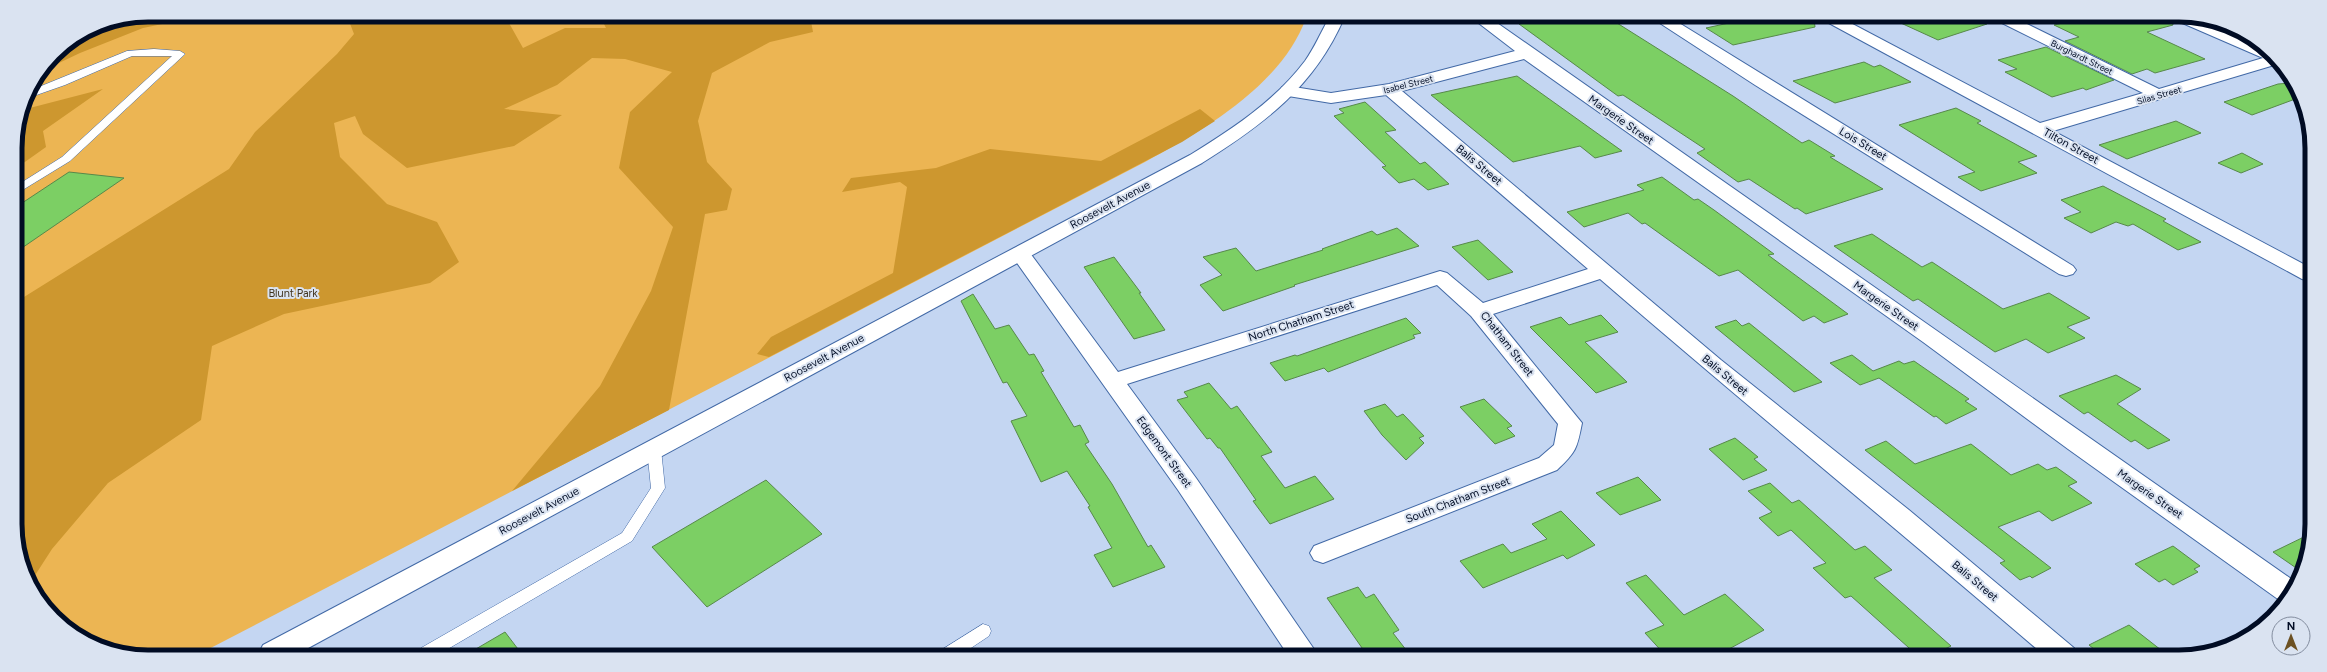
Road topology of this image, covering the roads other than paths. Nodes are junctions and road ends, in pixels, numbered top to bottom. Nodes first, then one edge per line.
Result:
1 (1334, 22) edge
2 (1485, 22) edge
3 (1666, 22) edge
4 (1838, 22) edge
5 (2012, 22) edge
6 (2194, 23) edge
7 (2258, 50) edge
8 (1527, 54) junction
9 (2269, 60) edge
10 (1390, 89) junction
11 (1288, 91) junction
12 (35, 93) edge
13 (2159, 95) junction
14 (2040, 129) junction
15 (22, 187) edge
16 (1020, 253) junction
17 (2066, 270) dead end
18 (1604, 271) junction
19 (2305, 273) edge
20 (1479, 311) junction
21 (1113, 381) junction
22 (1570, 423) joint
23 (654, 449) junction
24 (1323, 553) dead end
25 (2286, 590) edge
26 (983, 631) dead end
27 (279, 650) edge
28 (432, 650) edge
29 (955, 650) edge
30 (1301, 650) edge
31 (2057, 650) edge

1 - 11 street, Roosevelt Avenue
2 - 8 street, Margerie Street
3 - 17 street, Lois Street
4 - 14 street, Tilton Street
5 - 13 street, Burghardt Street
6 - 7 street
8 - 10 street, Isabel Street
8 - 25 street, Margerie Street
9 - 13 street, Silas Street
10 - 11 street, Isabel Street
10 - 18 street, Balis Street
11 - 16 street, Roosevelt Avenue
12 - 15 lane
13 - 14 street, Silas Street
14 - 19 street, Tilton Street
16 - 21 street, Edgemont Street
16 - 23 street, Roosevelt Avenue
18 - 20 street, Chatham Street
18 - 31 street, Balis Street
20 - 21 street, North Chatham Street
20 - 22 street, Chatham Street
21 - 30 street, Edgemont Street
22 - 24 street, South Chatham Street
23 - 27 street, Roosevelt Avenue
23 - 28 lane
26 - 29 lane

